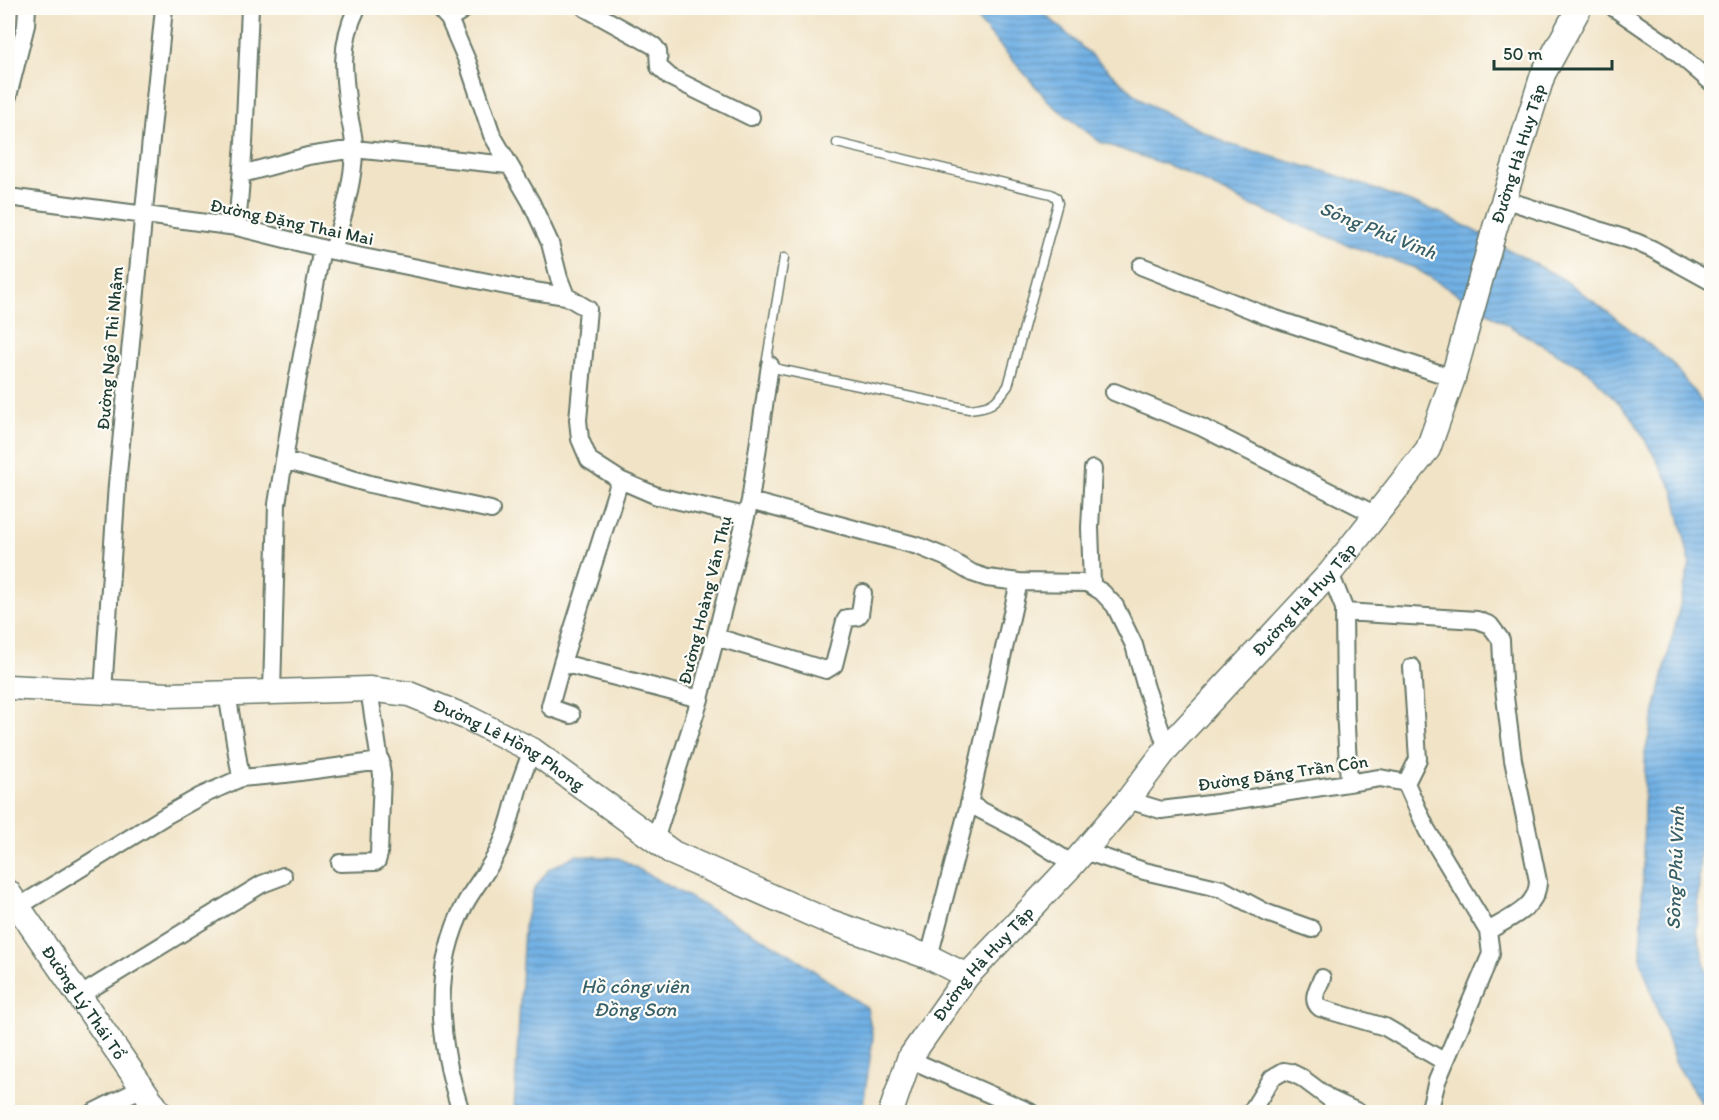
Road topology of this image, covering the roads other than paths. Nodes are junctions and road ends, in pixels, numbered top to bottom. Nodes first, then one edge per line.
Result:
1 (27, 8) edge
2 (164, 8) edge
3 (250, 8) edge
4 (357, 8) edge
5 (466, 8) edge
6 (585, 8) edge
7 (1579, 8) edge
8 (1614, 8) edge
9 (444, 13) edge
10 (1712, 83) edge
11 (8, 96) edge
12 (751, 117) dead end
13 (837, 143) dead end
14 (354, 149) junction
15 (508, 165) junction
16 (242, 174) junction
17 (8, 197) edge
18 (1503, 199) junction
19 (142, 216) junction
20 (237, 227) junction
21 (328, 249) junction
22 (784, 258) dead end
23 (1141, 266) dead end
24 (1712, 282) edge
25 (566, 296) junction
26 (770, 365) junction
27 (1453, 378) junction
28 (1114, 392) dead end
29 (284, 460) junction
30 (1094, 469) dead end
31 (620, 480) junction
32 (748, 509) junction
33 (491, 510) dead end
34 (1376, 515) junction
35 (1330, 573) junction
36 (1019, 582) junction
37 (1092, 584) junction
38 (862, 593) dead end
39 (1344, 612) junction
40 (716, 637) junction
41 (562, 663) junction
42 (1412, 667) dead end
43 (8, 687) edge
44 (369, 689) junction
45 (103, 692) junction
46 (272, 692) junction
47 (227, 693) junction
48 (700, 699) junction
49 (571, 715) dead end
50 (1167, 748) junction
51 (532, 750) junction
52 (381, 761) junction
53 (241, 778) junction
54 (1349, 783) junction
55 (1406, 783) junction
56 (1128, 800) junction
57 (969, 804) junction
58 (655, 840) junction
59 (1078, 857) junction
60 (340, 864) dead end
61 (283, 876) dead end
62 (13, 899) edge
63 (1312, 929) dead end
64 (1488, 931) junction
65 (929, 957) junction
66 (967, 976) junction
67 (1322, 978) dead end
68 (79, 996) junction
69 (909, 1059) junction
70 (1445, 1062) junction
71 (142, 1089) junction
72 (94, 1113) edge
73 (159, 1113) edge
74 (461, 1113) edge
75 (891, 1113) edge
76 (1030, 1113) edge
77 (1251, 1113) edge
78 (1358, 1113) edge
79 (1429, 1113) edge

1 - 11 street
2 - 19 street, Đường Ngô Thì Nhậm
3 - 16 street
4 - 14 street
5 - 9 street
6 - 12 street
7 - 18 main road, Đường Hà Huy Tập
8 - 10 street
9 - 15 street
13 - 26 lane
14 - 15 street
14 - 16 street
14 - 21 street
15 - 25 street
16 - 20 street
17 - 19 street, Đường Đặng Thai Mai
18 - 24 street
18 - 27 main road, Đường Hà Huy Tập
19 - 20 street, Đường Đặng Thai Mai
19 - 45 street, Đường Ngô Thì Nhậm
20 - 21 street, Đường Đặng Thai Mai
21 - 25 street, Đường Đặng Thai Mai
21 - 29 street
22 - 26 lane
23 - 27 street
25 - 31 street
26 - 32 street, Đường Hoàng Văn Thụ
27 - 34 main road, Đường Hà Huy Tập
28 - 34 street
29 - 33 street
29 - 46 street
30 - 37 street
31 - 32 street
31 - 41 street
32 - 36 street
32 - 40 street, Đường Hoàng Văn Thụ
34 - 35 main road, Đường Hà Huy Tập
35 - 39 street
35 - 50 main road, Đường Hà Huy Tập
36 - 37 street
36 - 57 street
37 - 50 street
38 - 40 street
39 - 54 street
39 - 64 street
40 - 48 street, Đường Hoàng Văn Thụ
41 - 48 street
41 - 49 street
42 - 55 street
43 - 45 main road, Đường Lê Hồng Phong
44 - 46 main road, Đường Lê Hồng Phong
44 - 51 main road, Đường Lê Hồng Phong
44 - 52 street
45 - 47 main road, Đường Lê Hồng Phong
46 - 47 main road, Đường Lê Hồng Phong
47 - 53 street
48 - 58 street, Đường Hoàng Văn Thụ
50 - 56 main road, Đường Hà Huy Tập
51 - 58 main road, Đường Lê Hồng Phong
51 - 74 street
52 - 53 street
52 - 60 street
53 - 62 street
54 - 55 street, Đường Đặng Trần Côn
54 - 56 street, Đường Đặng Trần Côn
55 - 64 street
56 - 59 main road, Đường Hà Huy Tập
57 - 59 street
57 - 65 street
58 - 65 main road, Đường Lê Hồng Phong
59 - 63 street
59 - 66 main road, Đường Hà Huy Tập
61 - 68 street
62 - 68 main road, Đường Lý Thái Tổ
64 - 70 street
65 - 66 main road, Đường Lê Hồng Phong
66 - 69 main road, Đường Hà Huy Tập
67 - 70 street
68 - 71 main road, Đường Lý Thái Tổ
69 - 75 main road, Đường Hà Huy Tập
69 - 76 street
70 - 79 street
71 - 72 street
71 - 73 main road, Đường Lý Thái Tổ
77 - 78 street

